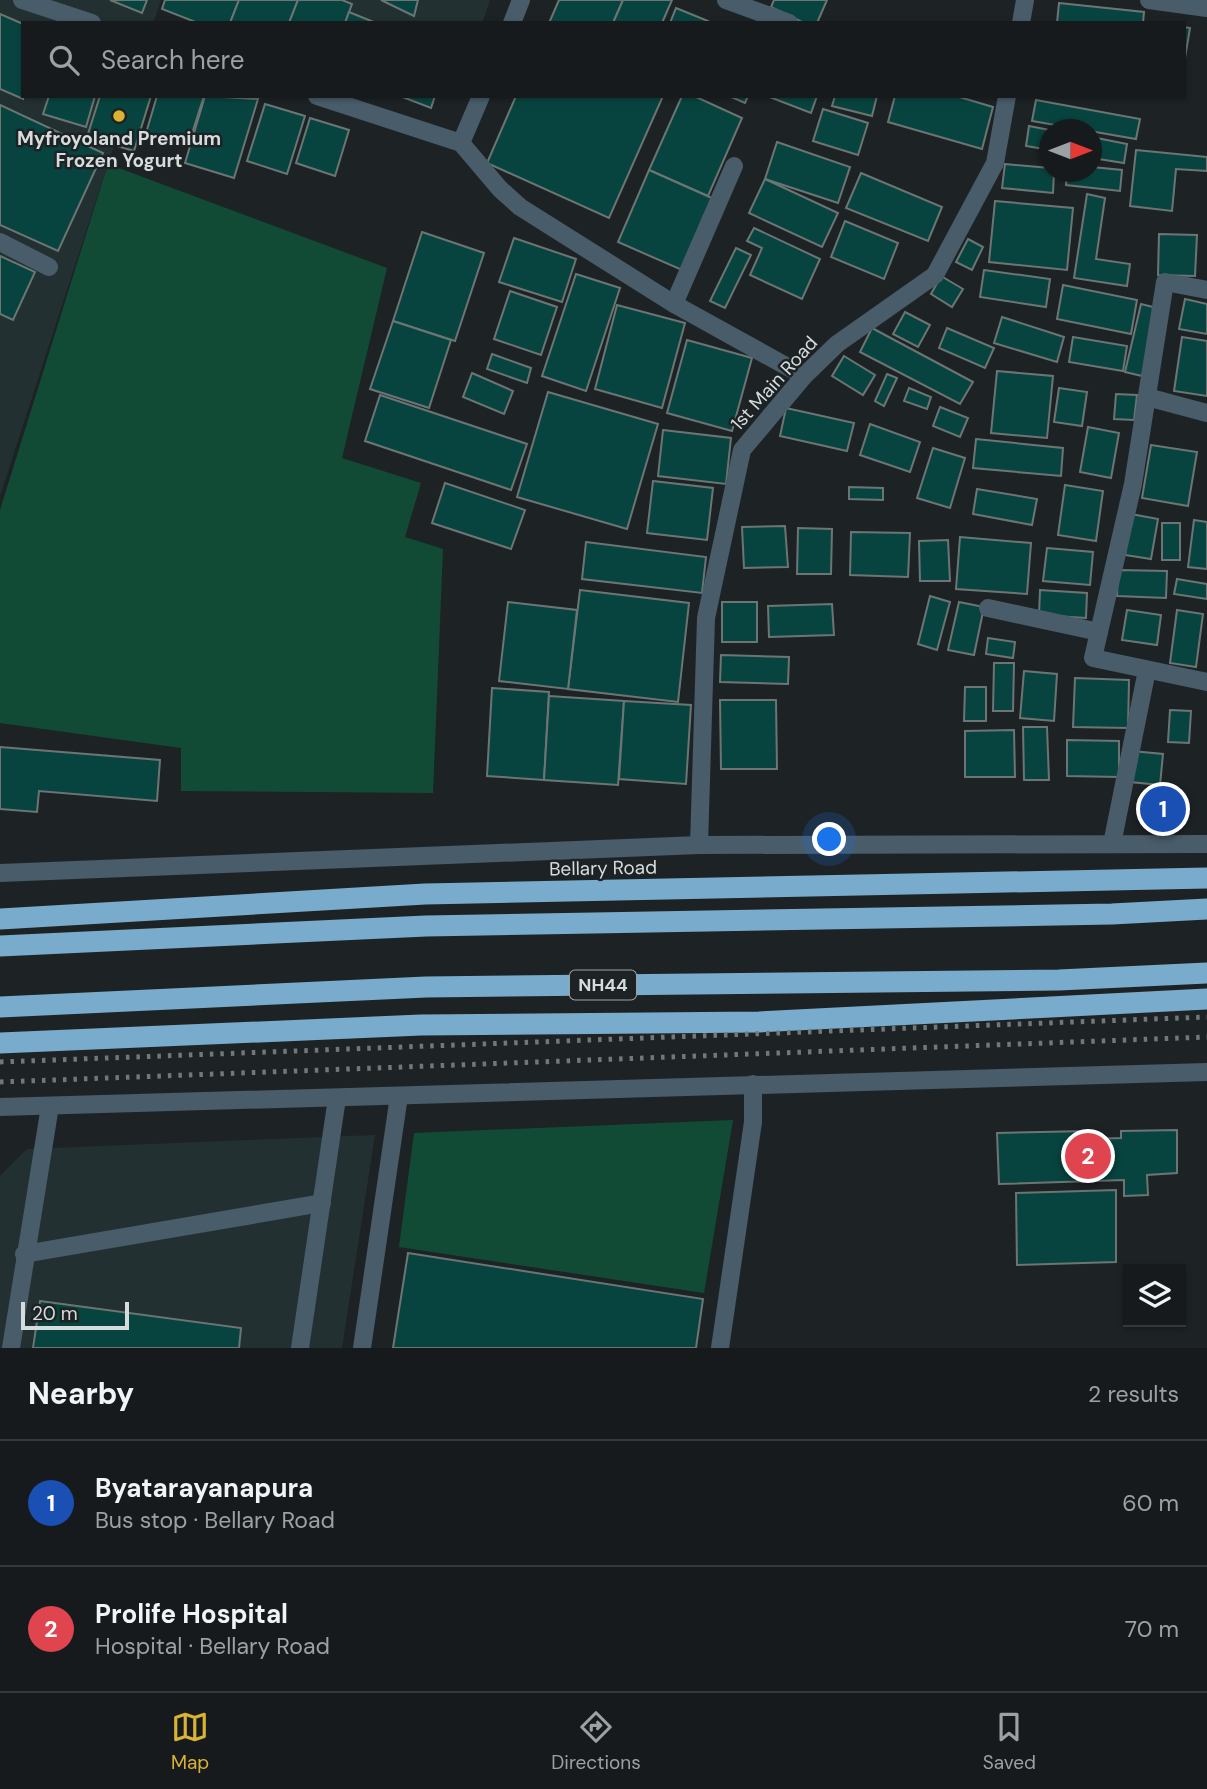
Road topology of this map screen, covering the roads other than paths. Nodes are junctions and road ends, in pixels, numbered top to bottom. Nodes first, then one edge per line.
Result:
1 (22, 0) edge
2 (521, 0) edge
3 (726, 0) edge
4 (1025, 0) edge
5 (1149, 0) edge
6 (1207, 8) edge
7 (86, 21) edge
8 (513, 21) edge
9 (784, 21) edge
10 (1021, 21) edge
11 (323, 98) edge
12 (480, 98) edge
13 (1007, 98) edge
14 (461, 143) junction
15 (734, 166) dead end
16 (0, 242) edge
17 (49, 267) dead end
18 (1207, 289) edge
19 (674, 304) junction
20 (804, 376) junction
21 (1147, 397) junction
22 (1207, 412) edge
23 (988, 608) dead end
24 (1099, 632) junction
25 (1147, 670) junction
26 (1207, 682) edge
27 (1112, 844) junction
28 (1207, 844) edge
29 (699, 845) junction
30 (0, 873) edge
31 (1207, 878) edge
32 (1207, 909) edge
33 (0, 919) edge
34 (0, 946) edge
35 (1207, 974) edge
36 (1207, 999) edge
37 (0, 1007) edge
38 (0, 1043) edge
39 (1207, 1072) edge
40 (753, 1084) junction
41 (398, 1096) junction
42 (337, 1098) junction
43 (50, 1106) junction
44 (0, 1107) edge
45 (322, 1203) junction
46 (24, 1254) junction
47 (11, 1348) edge
48 (300, 1348) edge
49 (362, 1348) edge
50 (720, 1348) edge

1 - 7 street
2 - 8 street
3 - 9 street
4 - 10 street
5 - 6 street
11 - 14 street
12 - 14 street
13 - 20 street, 1st Main Road
14 - 19 street
15 - 19 street
16 - 17 street
18 - 21 street
19 - 20 street
20 - 29 street, 1st Main Road
21 - 22 street
21 - 24 street
23 - 24 street
24 - 25 street
25 - 26 street
25 - 27 street
27 - 28 street
27 - 29 street
29 - 30 street
31 - 33 highway, Bellary Road
32 - 34 highway
35 - 37 highway, NH44
36 - 38 highway
39 - 40 street
40 - 41 street
40 - 50 street
41 - 42 street
41 - 49 street
42 - 43 street
42 - 45 street
43 - 44 street
43 - 46 street
45 - 46 street
45 - 48 street
46 - 47 street

